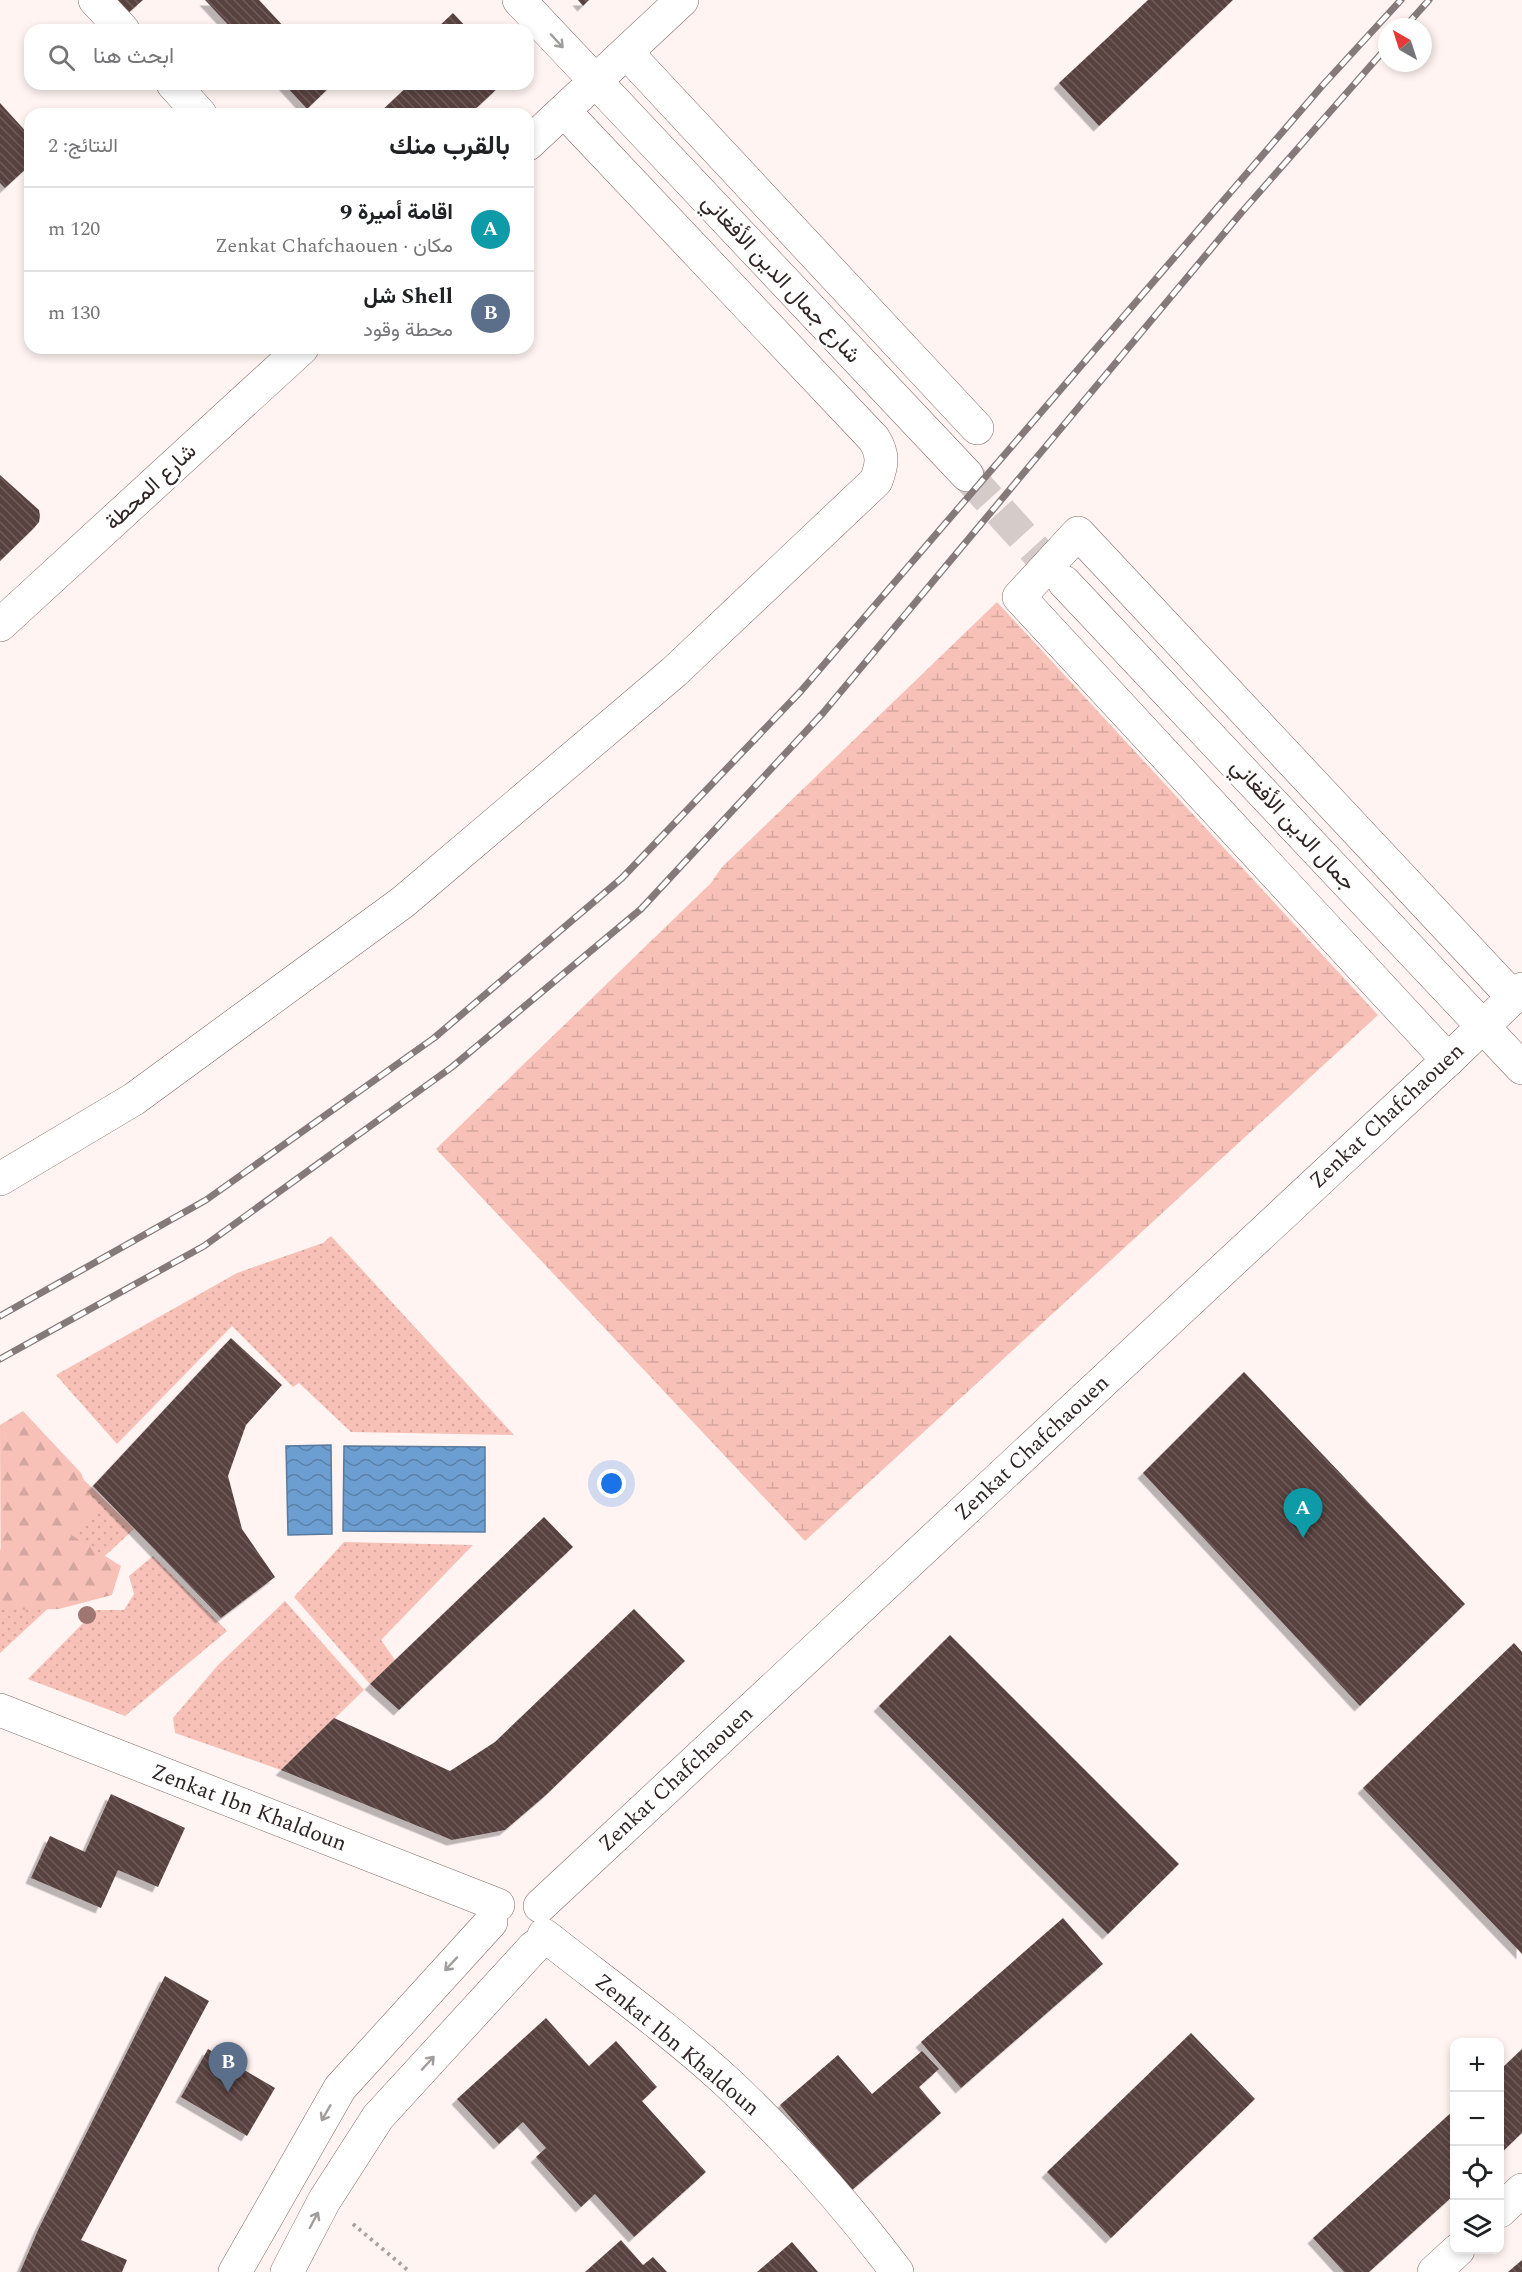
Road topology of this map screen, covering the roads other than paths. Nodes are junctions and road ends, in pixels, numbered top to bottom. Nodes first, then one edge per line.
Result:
1 (95, 0) edge
2 (519, 0) edge
3 (682, 0) edge
4 (117, 24) edge
5 (627, 53) junction
6 (595, 82) junction
7 (178, 90) edge
8 (195, 108) edge
9 (564, 111) junction
10 (534, 138) edge
11 (295, 354) edge
12 (977, 428) dead end
13 (967, 475) tunnel mouth
14 (1064, 582) tunnel mouth
15 (0, 626) edge
16 (1518, 993) edge
17 (1482, 1026) junction
18 (1448, 1060) junction
19 (1522, 1068) edge
20 (0, 1179) edge
21 (4, 1722) edge
22 (495, 1914) junction
23 (539, 1929) junction
24 (1522, 2190) edge
25 (1504, 2207) edge
26 (1454, 2254) edge
27 (235, 2272) edge
28 (287, 2272) edge
29 (897, 2272) edge
30 (1434, 2272) edge

1 - 4 street
2 -> 6 street, شارع جمال الدين الأفغاني
3 - 5 street
5 - 6 street
5 - 12 street
6 - 9 street
6 - 13 street, شارع جمال الدين الأفغاني
7 - 8 street
9 - 10 street
9 - 20 street
11 - 15 street, شارع المحطة
14 - 17 street, جمال الدين الأفغاني
16 - 17 street, Zenkat Chafchaouen
16 - 18 street
17 - 18 street, Zenkat Chafchaouen
17 - 19 street, جمال الدين الأفغاني
18 - 23 street, Zenkat Chafchaouen
21 - 22 street, Zenkat Ibn Khaldoun
22 - 23 street, Zenkat Ibn Khaldoun
22 - 23 street
22 -> 27 street
28 -> 23 street, Zenkat Chafchaouen
23 - 29 street, Zenkat Ibn Khaldoun
24 - 25 street
26 - 30 street

